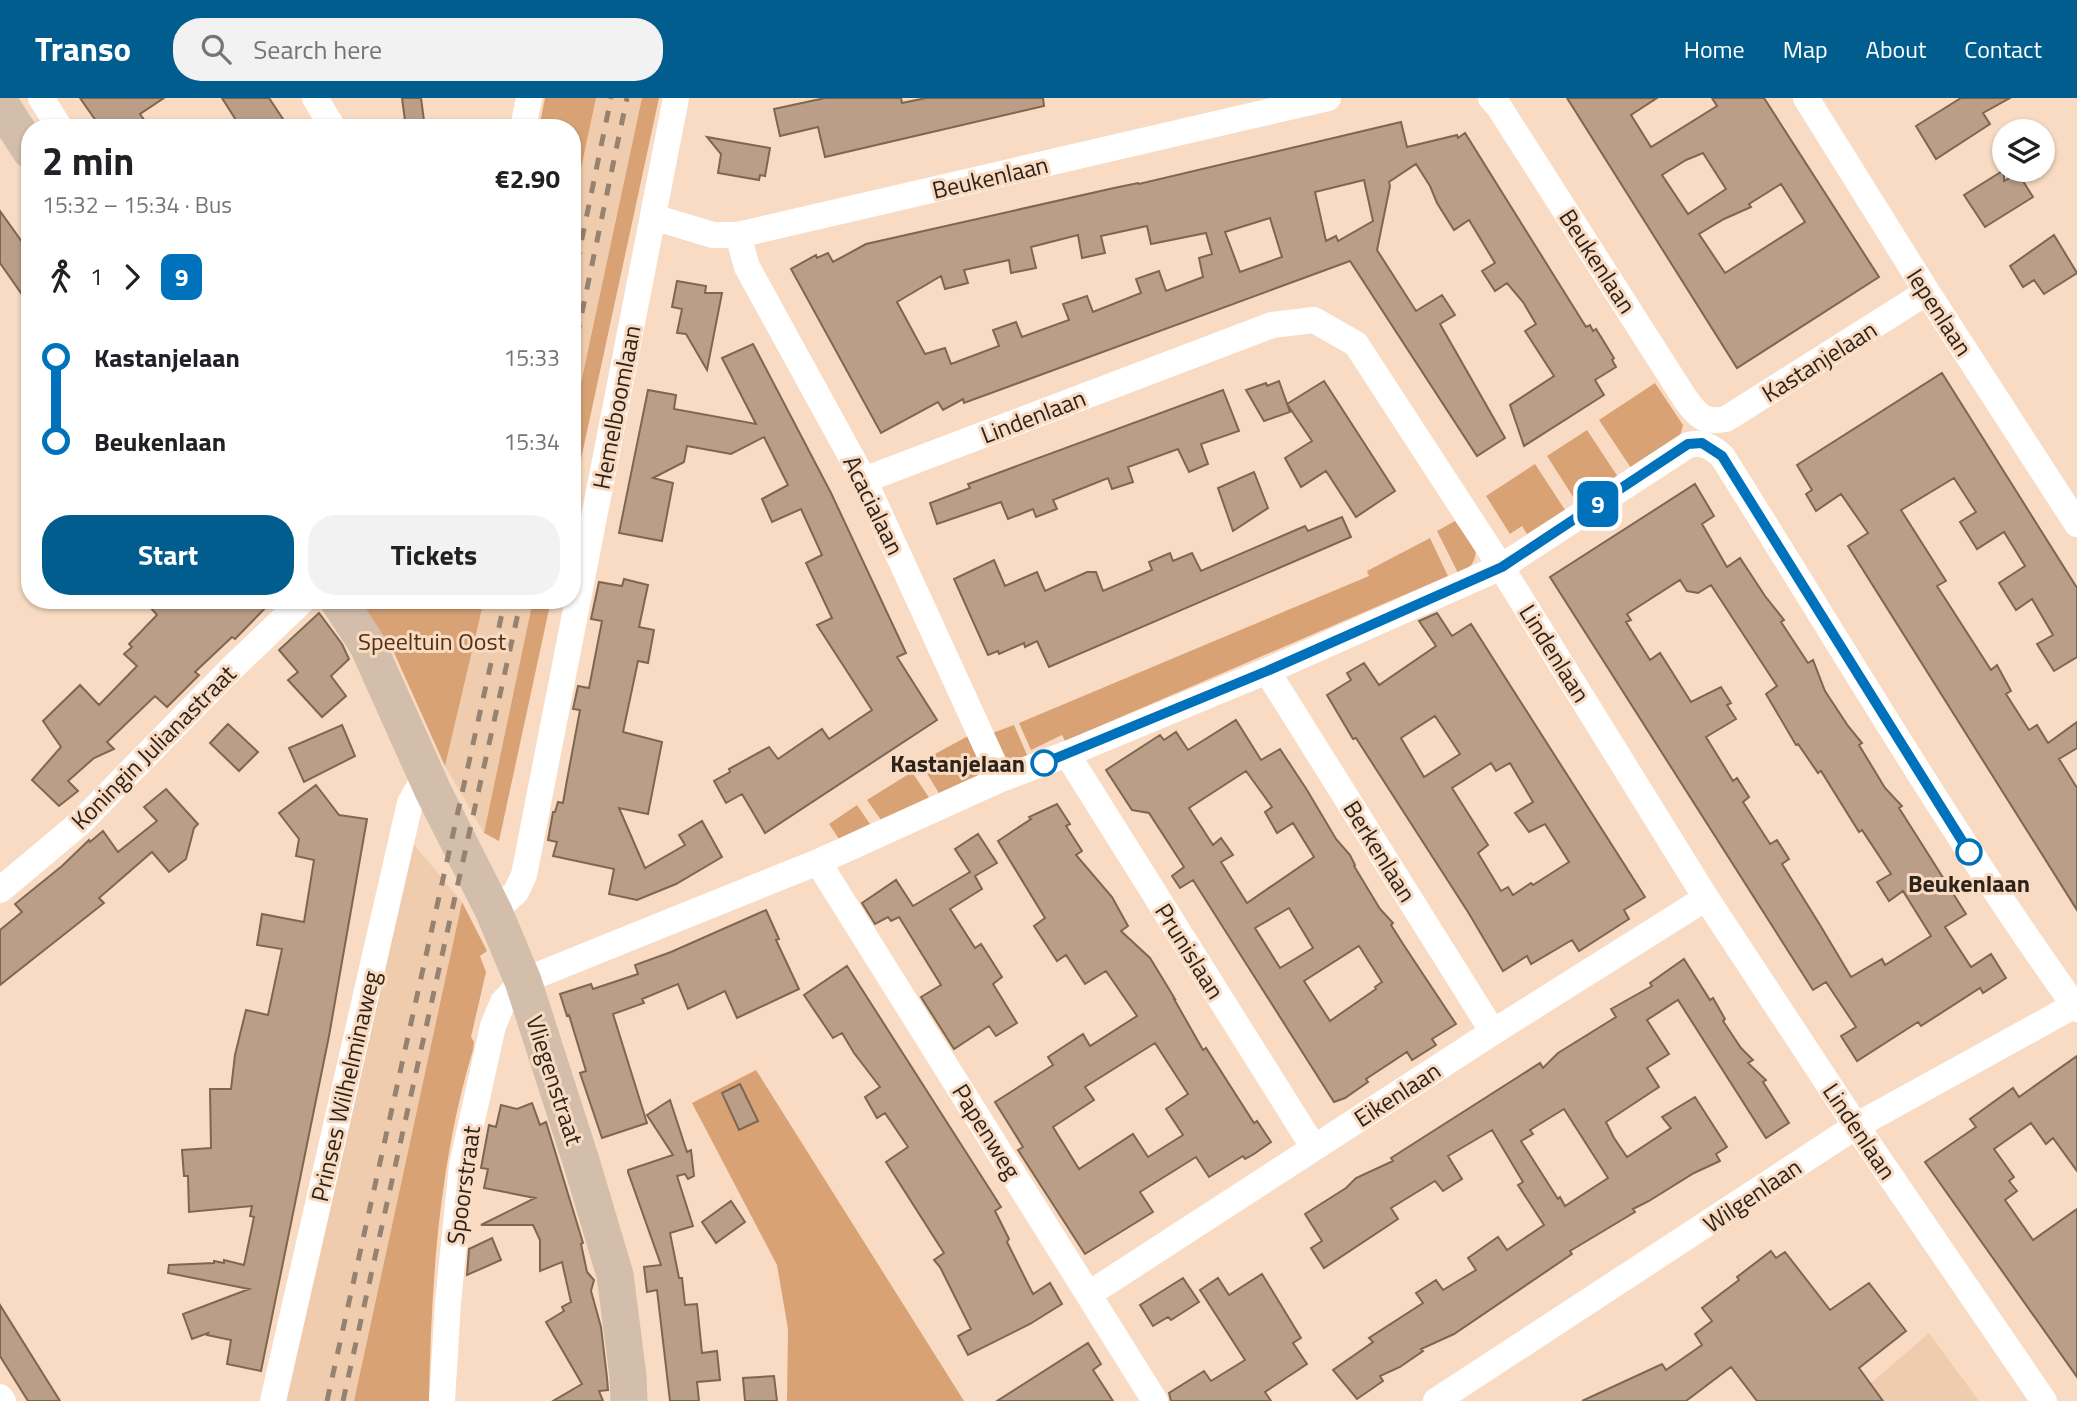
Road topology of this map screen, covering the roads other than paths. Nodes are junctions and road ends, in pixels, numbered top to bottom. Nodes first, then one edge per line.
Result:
1 (41, 98) edge
2 (315, 98) edge
3 (528, 98) edge
4 (676, 98) edge
5 (1328, 98) edge
6 (1491, 98) edge
7 (1806, 98) edge
8 (0, 103) edge
9 (54, 119) edge
10 (328, 119) edge
11 (524, 119) edge
12 (21, 136) edge
13 (653, 217) junction
14 (738, 235) junction
15 (1927, 292) junction
16 (1705, 432) junction
17 (864, 480) junction
18 (2077, 524) edge
19 (1502, 567) junction
20 (581, 584) edge
21 (294, 609) edge
22 (344, 609) edge
23 (576, 609) edge
24 (1267, 671) junction
25 (1067, 754) junction
26 (426, 775) junction
27 (1002, 779) junction
28 (818, 862) junction
29 (0, 890) edge
30 (1706, 898) junction
31 (494, 912) junction
32 (523, 981) junction
33 (2076, 1007) edge
34 (1493, 1032) junction
35 (1856, 1126) junction
36 (1314, 1148) junction
37 (1089, 1294) junction
38 (273, 1401) edge
39 (442, 1401) edge
40 (629, 1401) edge
41 (1155, 1401) edge
42 (1436, 1401) edge
43 (2045, 1401) edge

1 - 9 street
2 - 10 street
3 - 11 street
4 - 13 street, Hemelboomlaan
5 - 14 street, Beukenlaan
6 - 16 street, Beukenlaan
7 - 15 street, Iepenlaan
8 - 12 main road
13 - 14 street, Beukenlaan
13 - 20 street, Hemelboomlaan
14 - 17 street, Acacialaan
15 - 16 street, Kastanjelaan
15 - 18 street, Iepenlaan
16 - 19 street, Kastanjelaan
16 - 33 street, Beukenlaan
17 - 19 street, Lindenlaan
17 - 27 street, Acacialaan
19 - 24 street, Kastanjelaan
19 - 30 street, Lindenlaan
21 - 29 street, Koningin Julianastraat
22 - 26 main road, Vliegenstraat
23 - 31 street, Hemelboomlaan
24 - 25 street, Kastanjelaan
24 - 34 street, Berkenlaan
25 - 27 street, Kastanjelaan
25 - 36 street, Prunislaan
26 - 31 main road, Vliegenstraat
26 - 38 street, Prinses Wilhelminaweg
27 - 28 street, Kastanjelaan
28 - 32 street, Kastanjelaan
28 - 37 street, Papenweg
30 - 34 street, Eikenlaan
30 - 35 street, Lindenlaan
31 - 32 main road, Vliegenstraat
32 - 39 street, Spoorstraat
32 - 40 main road, Vliegenstraat
33 - 35 street, Wilgenlaan
34 - 36 street, Eikenlaan
35 - 42 street, Wilgenlaan
35 - 43 street, Lindenlaan
36 - 37 street, Eikenlaan
37 - 41 street, Papenweg

